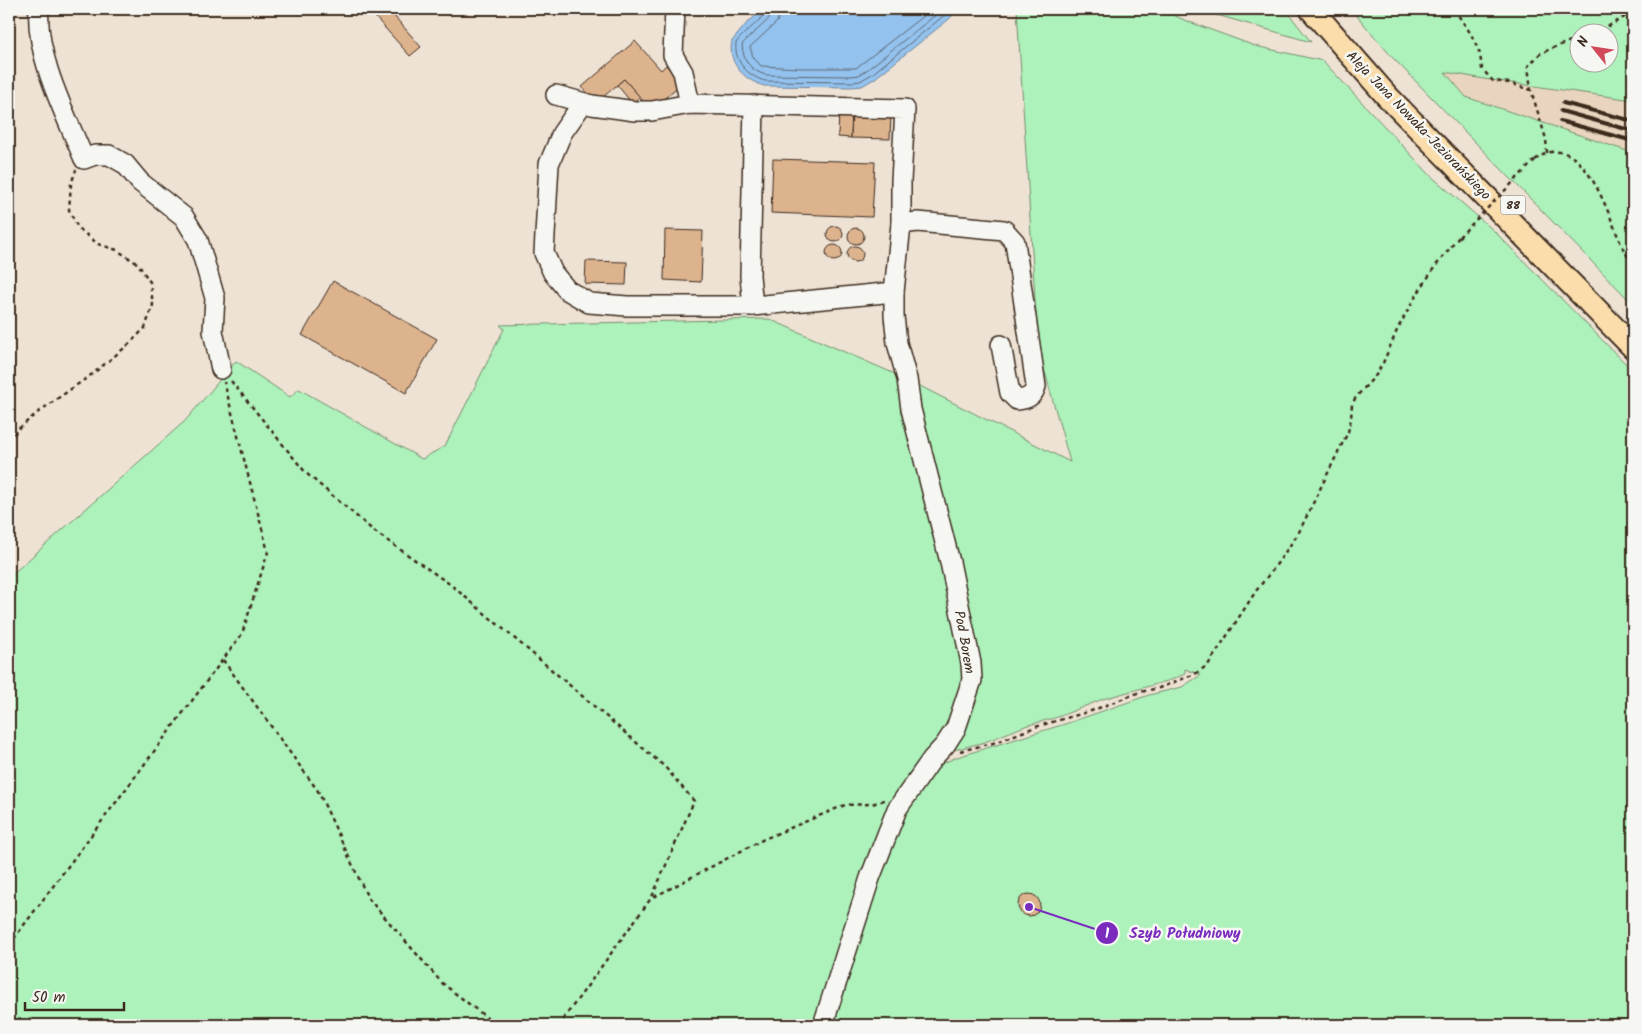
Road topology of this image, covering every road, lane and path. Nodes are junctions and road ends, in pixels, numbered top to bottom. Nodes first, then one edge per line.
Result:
1 (39, 9) edge
2 (675, 9) edge
3 (1311, 9) edge
4 (1329, 9) edge
5 (1454, 9) edge
6 (1633, 12) edge
7 (1616, 22) edge
8 (1570, 41) edge
9 (1531, 90) junction
10 (556, 95) dead end
11 (583, 103) junction
12 (690, 104) junction
13 (754, 105) junction
14 (1547, 154) junction
15 (84, 159) junction
16 (901, 224) junction
17 (1633, 268) edge
18 (894, 292) junction
19 (753, 306) junction
20 (1633, 329) edge
21 (1001, 345) dead end
22 (1633, 347) edge
23 (221, 369) junction
24 (9, 441) edge
25 (9, 470) edge
26 (9, 500) edge
27 (223, 660) junction
28 (932, 759) junction
29 (910, 790) junction
30 (652, 897) junction
31 (9, 944) edge
32 (496, 1025) edge
33 (558, 1025) edge
34 (823, 1025) edge

1 - 15 street
2 - 12 street
3 - 22 main road, Aleja Jana Nowaka-Jeziorańskiego / 88
4 - 20 main road, Aleja Jana Nowaka-Jeziorańskiego / 88
5 - 9 path
6 - 7 path
8 - 9 path
9 - 14 path
10 - 11 street
11 - 12 street
11 - 19 street
12 - 13 street
13 - 16 street, Pod Borem
13 - 19 street
14 - 17 path
14 - 28 path, bridge
15 - 23 street
15 - 24 path
16 - 18 street, Pod Borem
16 - 21 street
18 - 19 street
18 - 28 street, Pod Borem
23 - 27 path
23 - 30 path
25 - 26 path
27 - 31 path
27 - 32 path
28 - 29 street, Pod Borem
29 - 30 path
29 - 34 street, Pod Borem
30 - 33 path

